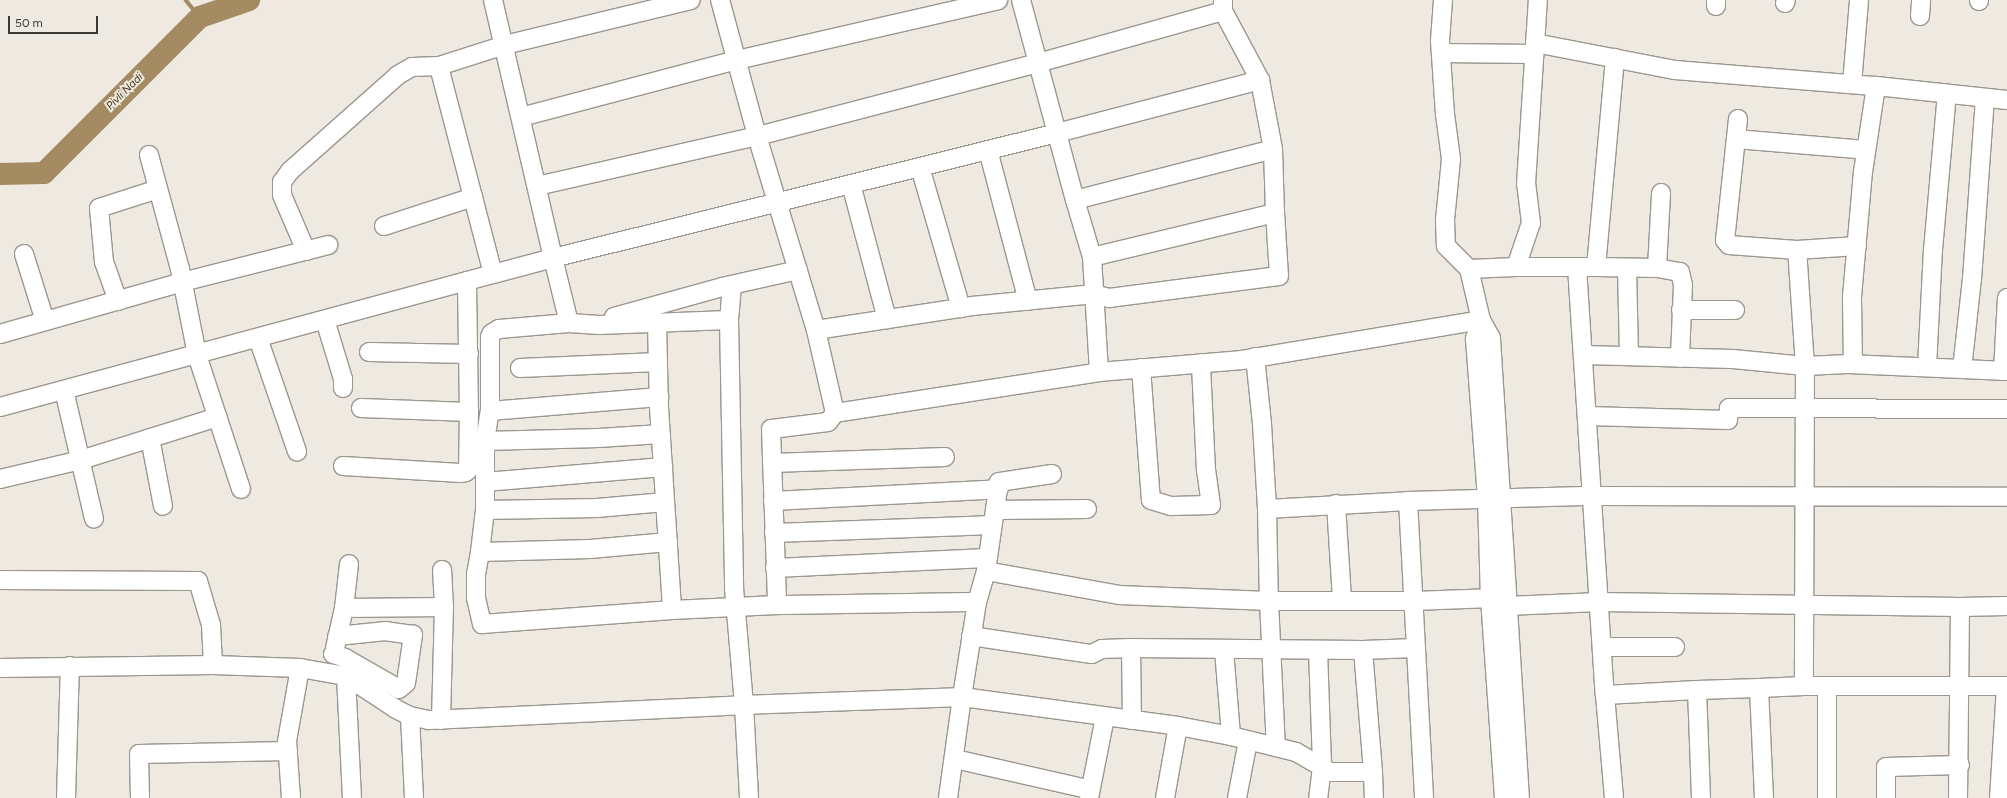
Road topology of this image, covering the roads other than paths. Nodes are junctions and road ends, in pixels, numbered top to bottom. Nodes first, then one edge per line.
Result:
1 (493, 0) edge
2 (691, 0) edge
3 (720, 0) edge
4 (998, 0) edge
5 (1021, 0) edge
6 (1443, 0) edge
7 (1538, 0) edge
8 (1859, 0) edge
9 (1223, 6) edge
10 (504, 45) junction
11 (1535, 48) junction
12 (1441, 53) junction
13 (1615, 58) junction
14 (737, 60) junction
15 (1038, 63) junction
16 (439, 66) junction
17 (1260, 80) junction
18 (1852, 84) junction
19 (1876, 86) junction
20 (1947, 94) junction
21 (1985, 98) junction
22 (2007, 100) edge
23 (521, 117) junction
24 (1738, 119) dead end
25 (1057, 133) junction
26 (757, 136) junction
27 (1736, 139) junction
28 (1273, 149) junction
29 (988, 150) junction
30 (1866, 150) junction
31 (149, 155) dead end
32 (920, 167) junction
33 (851, 184) junction
34 (537, 186) junction
35 (158, 189) junction
36 (1661, 193) dead end
37 (473, 197) junction
38 (1075, 200) junction
39 (777, 202) junction
40 (1275, 213) junction
41 (384, 226) dead end
42 (328, 245) dead end
43 (1857, 246) junction
44 (1797, 250) junction
45 (306, 251) junction
46 (24, 254) dead end
47 (1092, 257) junction
48 (553, 258) junction
49 (1516, 267) junction
50 (1577, 267) junction
51 (1596, 267) junction
52 (1627, 268) junction
53 (1657, 268) junction
54 (1469, 269) junction
55 (798, 270) junction
56 (493, 274) junction
57 (467, 281) junction
58 (182, 282) junction
59 (732, 285) junction
60 (1094, 294) junction
61 (2007, 298) edge
62 (118, 301) junction
63 (1028, 301) junction
64 (961, 308) junction
65 (1681, 310) junction
66 (1736, 310) dead end
67 (887, 319) junction
68 (324, 320) junction
69 (729, 320) junction
70 (1481, 320) junction
71 (45, 321) junction
72 (657, 322) junction
73 (569, 323) junction
74 (599, 325) junction
75 (2006, 328) edge
76 (816, 330) junction
77 (0, 334) edge
78 (258, 338) junction
79 (369, 352) dead end
80 (197, 354) junction
81 (469, 354) junction
82 (1584, 355) junction
83 (1629, 356) junction
84 (1255, 357) junction
85 (1680, 358) junction
86 (658, 362) junction
87 (1201, 363) junction
88 (1853, 364) junction
89 (1805, 366) junction
90 (1927, 367) junction
91 (520, 368) dead end
92 (1141, 368) junction
93 (1962, 369) junction
94 (2005, 371) edge
95 (1099, 372) junction
96 (342, 388) dead end
97 (64, 390) junction
98 (659, 397) junction
99 (0, 407) edge
100 (361, 408) dead end
101 (1804, 409) junction
102 (2007, 409) edge
103 (490, 410) junction
104 (469, 412) junction
105 (835, 413) junction
106 (1588, 416) junction
107 (217, 417) junction
108 (661, 434) junction
109 (150, 438) junction
110 (485, 441) junction
111 (297, 451) dead end
112 (945, 457) dead end
113 (81, 460) junction
114 (772, 463) junction
115 (343, 466) dead end
116 (663, 467) junction
117 (1052, 474) dead end
118 (0, 479) edge
119 (485, 482) junction
120 (241, 489) dead end
121 (999, 489) junction
122 (1804, 495) junction
123 (1592, 496) junction
124 (2007, 497) edge
125 (1494, 498) junction
126 (773, 501) junction
127 (1408, 501) junction
128 (665, 502) junction
129 (1336, 504) junction
130 (163, 506) dead end
131 (1087, 509) dead end
132 (1267, 509) junction
133 (485, 510) junction
134 (993, 518) junction
135 (94, 519) dead end
136 (774, 533) junction
137 (668, 542) junction
138 (480, 552) junction
139 (349, 564) dead end
140 (987, 565) junction
141 (775, 568) junction
142 (442, 570) dead end
143 (0, 580) edge
144 (1490, 598) junction
145 (1342, 600) junction
146 (1268, 601) junction
147 (1413, 601) junction
148 (977, 602) junction
149 (1599, 602) junction
150 (1804, 604) junction
151 (777, 605) junction
152 (1507, 606) junction
153 (2007, 606) edge
154 (444, 607) junction
155 (737, 607) junction
156 (1960, 607) junction
157 (344, 608) junction
158 (672, 610) junction
159 (338, 636) junction
160 (971, 636) junction
161 (1602, 647) junction
162 (1675, 647) dead end
163 (1131, 648) junction
164 (1415, 648) junction
165 (1272, 649) junction
166 (1224, 650) junction
167 (1318, 650) junction
168 (1364, 650) junction
169 (333, 654) junction
170 (213, 665) junction
171 (70, 666) junction
172 (0, 668) edge
173 (300, 668) junction
174 (338, 675) junction
175 (1804, 686) junction
176 (1827, 686) junction
177 (1960, 686) junction
178 (2006, 686) edge
179 (1759, 688) junction
180 (399, 689) junction
181 (1697, 690) junction
182 (1605, 695) junction
183 (962, 697) junction
184 (744, 705) junction
185 (406, 714) junction
186 (1105, 717) junction
187 (441, 720) junction
188 (1132, 720) junction
189 (1178, 726) junction
190 (1231, 736) junction
191 (1248, 741) junction
192 (1276, 747) junction
193 (288, 751) junction
194 (955, 759) junction
195 (1960, 765) junction
196 (1322, 767) junction
197 (1372, 772) junction
198 (1090, 794) edge
199 (66, 798) edge
200 (140, 798) edge
201 (290, 798) edge
202 (352, 798) edge
203 (414, 798) edge
204 (749, 798) edge
205 (948, 798) edge
206 (1165, 798) edge
207 (1237, 798) edge
208 (1318, 798) edge
209 (1374, 798) edge
210 (1424, 798) edge
211 (1504, 798) edge
212 (1520, 798) edge
213 (1614, 798) edge
214 (1701, 798) edge
215 (1764, 798) edge
216 (1826, 798) edge
217 (1886, 798) edge
218 (1958, 798) edge
219 (1999, 798) edge

1 - 10 street
2 - 10 street
3 - 14 street
4 - 14 street
5 - 15 street
6 - 12 street
7 - 11 street
8 - 18 street
9 - 15 street
9 - 17 street
10 - 16 street
10 - 23 street
11 - 12 street
11 - 13 street
11 - 49 street
12 - 54 street
13 - 18 street
13 - 51 street
14 - 23 street
14 - 26 street
15 - 25 street
15 - 26 street
16 - 37 street
16 - 45 street
17 - 25 street
17 - 28 street
18 - 19 street
19 - 20 street
19 - 30 street
20 - 21 street
20 - 90 street
21 - 22 street
21 - 93 street
23 - 34 street
24 - 27 street
25 - 29 street
25 - 38 street
26 - 34 street
26 - 39 street
27 - 30 street
27 - 44 street
28 - 38 street
28 - 40 street
29 - 32 street
29 - 63 street
30 - 43 street
31 - 35 street
32 - 33 street
32 - 64 street
33 - 39 street
33 - 67 street
34 - 48 street
35 - 58 street
35 - 62 street
36 - 53 street
37 - 41 street
37 - 56 street
38 - 47 street
39 - 48 street
39 - 55 street
40 - 47 street
40 - 60 street
42 - 45 street
43 - 44 street
43 - 88 street
44 - 89 street
45 - 58 street
46 - 71 street
47 - 60 street
48 - 56 street
48 - 73 street
49 - 50 street
49 - 54 street
50 - 51 street
50 - 82 street
51 - 52 street
52 - 53 street
52 - 83 street
53 - 65 street
54 - 70 street
55 - 59 street
55 - 76 street
56 - 57 street
57 - 68 street
57 - 81 street
58 - 62 street
58 - 80 street
59 - 69 street
59 - 74 street
60 - 63 street
60 - 95 street
61 - 75 street
62 - 71 street
63 - 64 street
64 - 67 street
65 - 66 street
65 - 85 street
67 - 76 street
68 - 78 street
68 - 96 street
69 - 72 street
69 - 155 street
70 - 84 street
70 - 125 street
71 - 77 street
72 - 74 street
72 - 86 street
73 - 74 street
73 - 103 street
75 - 94 street
76 - 105 street
78 - 80 street
78 - 111 street
79 - 81 street
80 - 97 street
80 - 107 street
81 - 104 street
82 - 83 street
82 - 106 street
83 - 85 street
84 - 87 street
84 - 132 street
85 - 89 street
86 - 91 street
86 - 98 street
87 - 92 street
87 - 92 street
88 - 89 street
88 - 90 street
89 - 101 street
90 - 93 street
92 - 95 street
93 - 94 street
95 - 105 street
97 - 99 street
97 - 113 street
98 - 103 street
98 - 108 street
100 - 104 street
101 - 102 street
101 - 106 street
101 - 122 street
103 - 110 street
104 - 115 street
105 - 114 street
106 - 123 street
107 - 109 street
107 - 120 street
108 - 110 street
108 - 116 street
109 - 113 street
109 - 130 street
110 - 119 street
112 - 114 street
113 - 118 street
113 - 135 street
114 - 126 street
116 - 119 street
116 - 128 street
117 - 121 street
119 - 133 street
121 - 126 street
121 - 134 street
122 - 123 street
122 - 124 street
122 - 150 street
123 - 125 street
123 - 149 street
125 - 127 street
125 - 144 street
125 - 152 street
126 - 136 street
127 - 129 street
127 - 147 street
128 - 133 street
128 - 137 street
129 - 132 street
129 - 145 street
131 - 134 street
132 - 146 street
133 - 138 street
134 - 136 street
134 - 140 street
136 - 141 street
137 - 138 street
137 - 158 street
138 - 158 street
139 - 157 street
140 - 141 street
140 - 146 street
140 - 148 street
141 - 151 street
142 - 154 street
143 - 170 street
144 - 147 street
144 - 211 street
145 - 146 street
145 - 147 street
146 - 165 street
147 - 164 street
148 - 151 street
148 - 160 street
149 - 150 street
149 - 152 street
149 - 161 street
150 - 156 street
150 - 175 street
151 - 155 street
152 - 212 street
153 - 156 street
154 - 157 street
154 - 187 street
155 - 158 street
155 - 184 street
156 - 177 street
157 - 159 street
159 - 169 street
159 - 180 street
160 - 163 street
160 - 183 street
161 - 162 street
161 - 182 street
163 - 166 street
163 - 188 street
164 - 168 street
164 - 210 street
165 - 166 street
165 - 167 street
165 - 192 street
166 - 190 street
167 - 168 street
167 - 196 street
168 - 197 street
169 - 174 street
169 - 180 street
170 - 171 street
170 - 173 street
171 - 172 street
171 - 199 street
173 - 174 street
173 - 193 street
174 - 185 street
174 - 202 street
175 - 176 street
175 - 179 street
176 - 177 street
176 - 216 street
177 - 178 street
177 - 195 street
178 - 219 street
179 - 181 street
179 - 215 street
180 - 185 street
181 - 182 street
181 - 214 street
182 - 213 street
183 - 184 street
183 - 186 street
183 - 194 street
184 - 187 street
184 - 204 street
185 - 187 street
185 - 203 street
186 - 188 street
186 - 198 street
188 - 189 street
189 - 190 street
189 - 206 street
190 - 191 street
191 - 192 street
191 - 207 street
192 - 196 street
193 - 200 street
193 - 201 street
194 - 198 street
194 - 205 street
195 - 217 street
195 - 218 street
196 - 197 street
196 - 208 street
197 - 209 street

